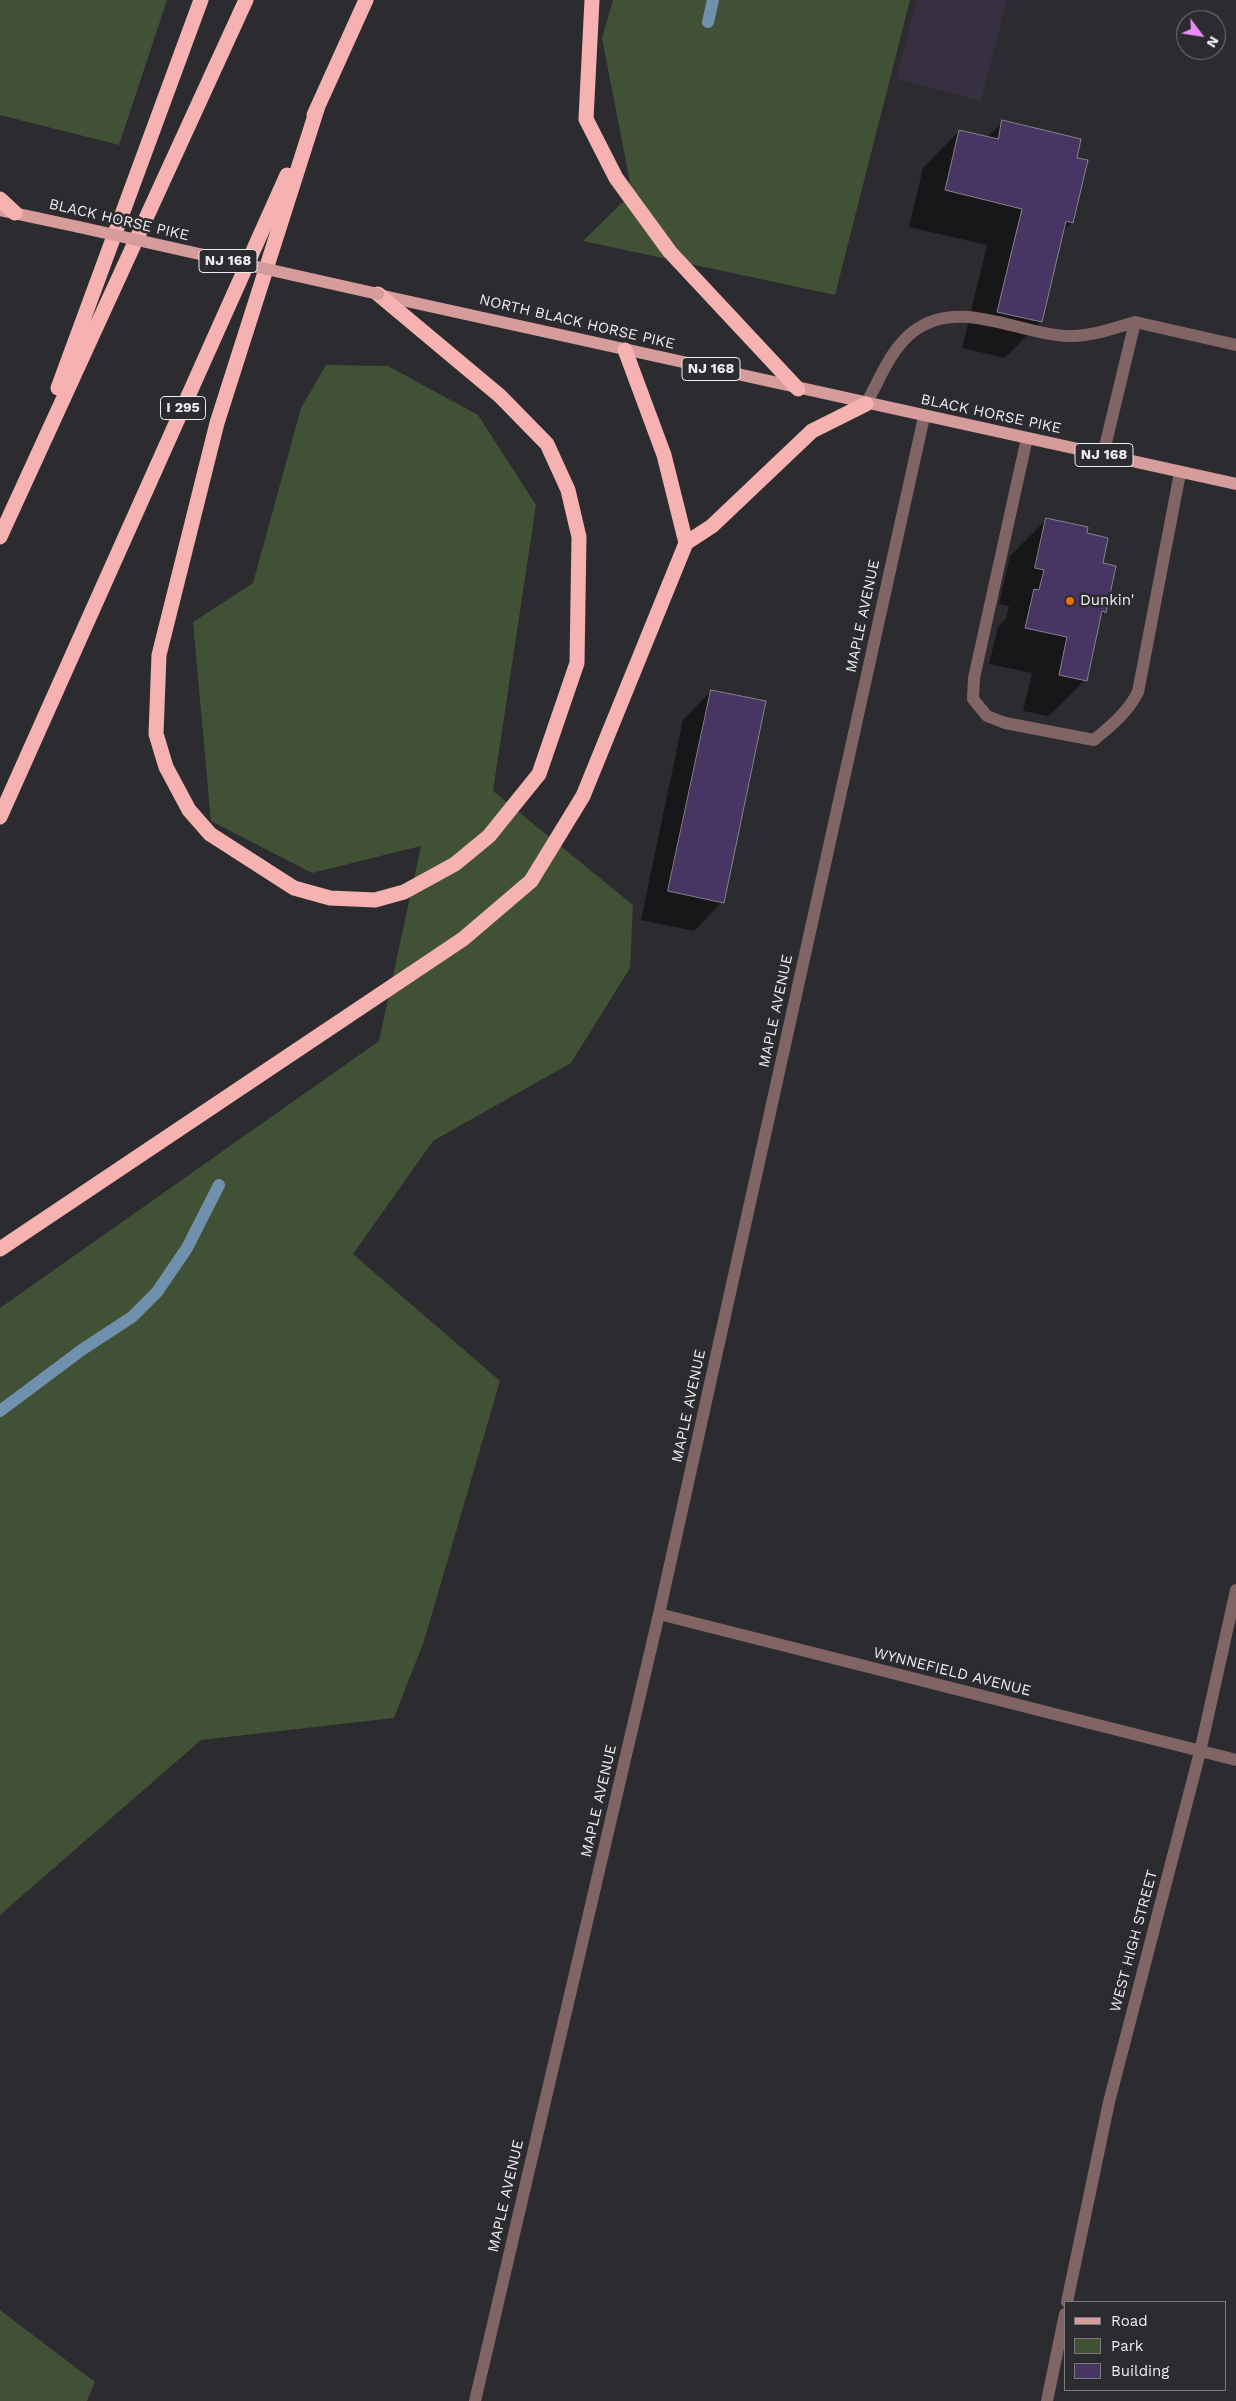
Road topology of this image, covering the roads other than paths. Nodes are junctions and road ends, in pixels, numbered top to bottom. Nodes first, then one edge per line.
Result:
1 (201, 0) edge
2 (246, 0) edge
3 (366, 0) edge
4 (592, 0) edge
5 (318, 106) junction
6 (0, 199) edge
7 (0, 210) edge
8 (15, 213) junction
9 (378, 294) junction
10 (1135, 322) junction
11 (1236, 345) edge
12 (625, 350) junction
13 (798, 388) junction
14 (866, 404) junction
15 (924, 417) junction
16 (1027, 438) junction
17 (1103, 455) junction
18 (1180, 473) junction
19 (1236, 484) edge
20 (18, 498) junction
21 (0, 537) edge
22 (686, 543) junction
23 (0, 817) edge
24 (0, 1249) edge
25 (1236, 1590) edge
26 (659, 1614) junction
27 (1200, 1752) junction
28 (1236, 1760) edge
29 (1067, 2301) edge
30 (1064, 2319) edge
31 (475, 2401) edge
32 (1046, 2401) edge

1 - 20 highway
2 - 20 highway
3 - 5 highway, I 295
4 - 13 highway
5 - 9 highway
5 - 23 highway, I 295
6 - 8 highway
7 - 8 main road, BLACK HORSE PIKE / NJ 168
8 - 9 main road, BLACK HORSE PIKE / NJ 168, bridge
9 - 12 main road, NORTH BLACK HORSE PIKE / NJ 168
10 - 11 street
10 - 14 street
10 - 17 street
12 - 13 main road, NORTH BLACK HORSE PIKE / NJ 168
12 - 22 highway
13 - 14 main road, BLACK HORSE PIKE / NJ 168
14 - 15 main road, BLACK HORSE PIKE / NJ 168
14 - 22 highway
15 - 16 main road, BLACK HORSE PIKE / NJ 168
15 - 26 street, MAPLE AVENUE
16 - 17 main road, BLACK HORSE PIKE / NJ 168
16 - 18 street
17 - 18 main road, BLACK HORSE PIKE / NJ 168
18 - 19 main road, BLACK HORSE PIKE / NJ 168
20 - 21 highway
22 - 24 highway
25 - 27 street, WEST HIGH STREET
26 - 27 street, WYNNEFIELD AVENUE
26 - 31 street, MAPLE AVENUE
27 - 28 street, WYNNEFIELD AVENUE
27 - 29 street, WEST HIGH STREET
30 - 32 street

